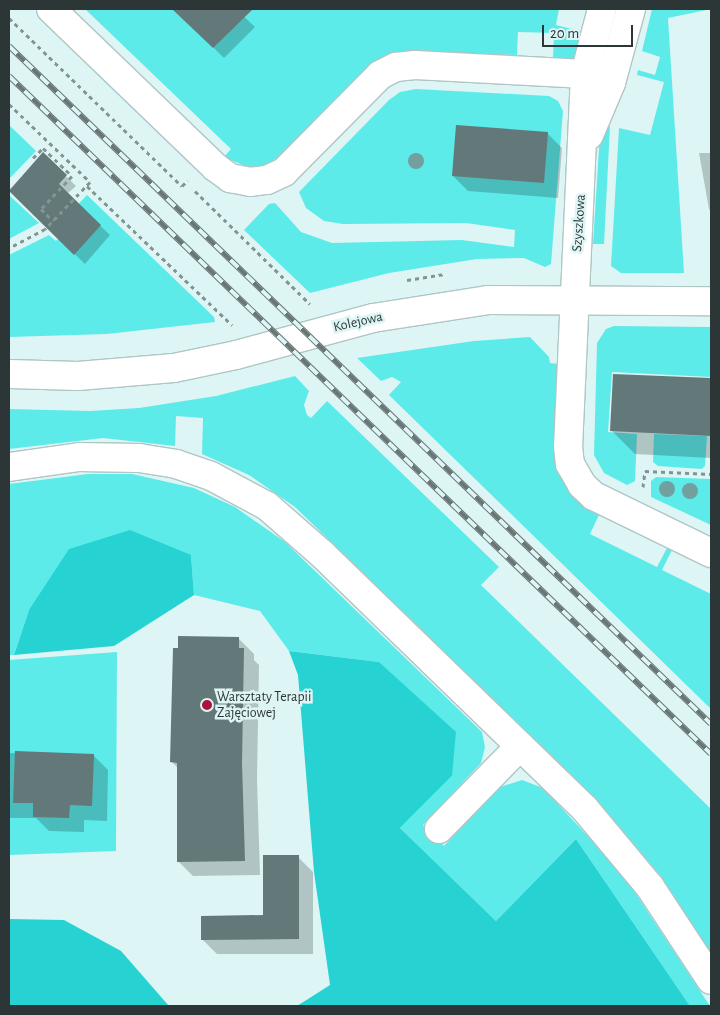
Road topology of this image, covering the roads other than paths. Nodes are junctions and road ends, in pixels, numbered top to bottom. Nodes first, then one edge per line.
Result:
1 (51, 9) edge
2 (602, 9) edge
3 (630, 9) edge
4 (585, 74) junction
5 (584, 148) junction
6 (575, 299) junction
7 (711, 301) edge
8 (9, 374) edge
9 (9, 467) edge
10 (711, 553) edge
11 (520, 746) junction
12 (439, 829) dead end
13 (711, 980) edge

1 - 4 street
2 - 4 street, Szyszkowa
3 - 5 street, Szyszkowa
4 - 5 street, Szyszkowa
5 - 6 street, Szyszkowa
6 - 7 street, Kolejowa
6 - 8 street, Kolejowa
6 - 10 street, Szyszkowa
9 - 11 street
11 - 12 street
11 - 13 street

